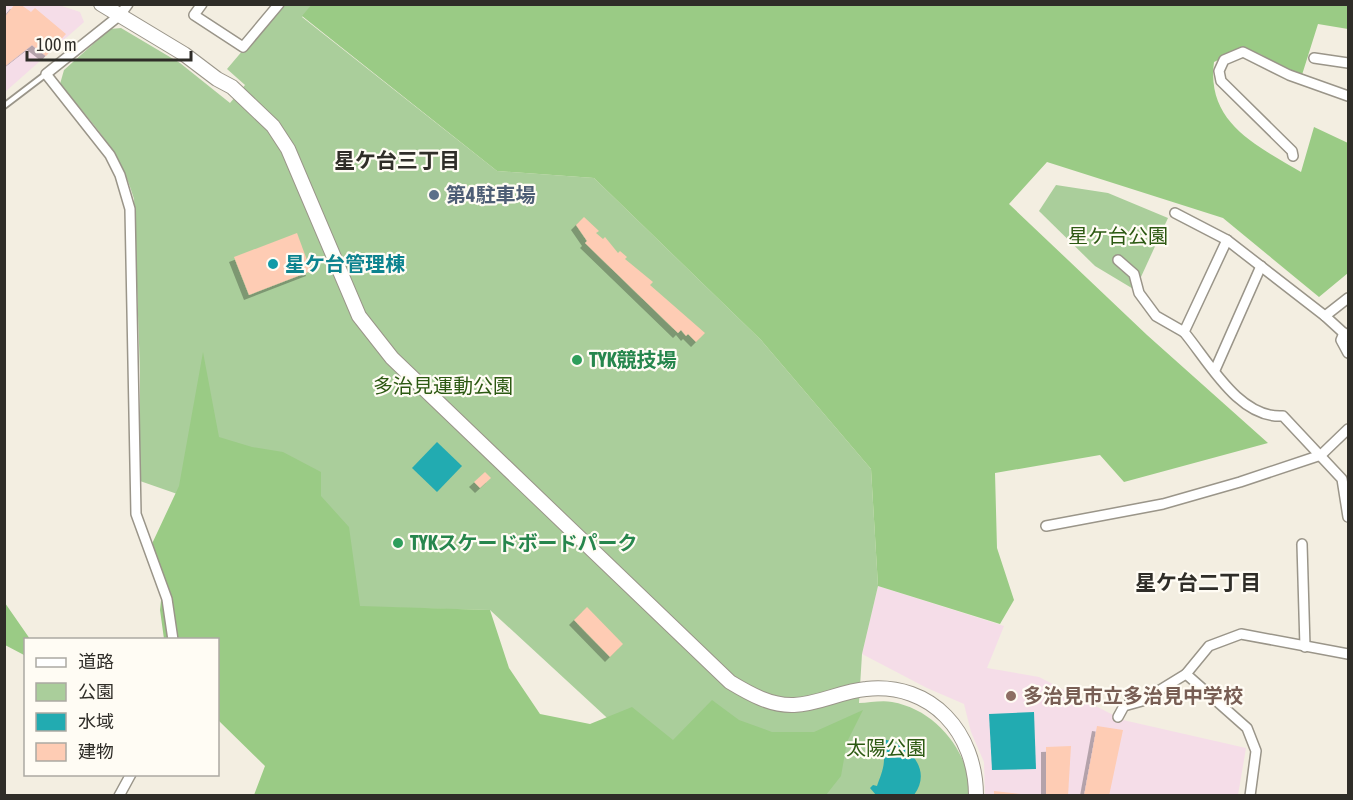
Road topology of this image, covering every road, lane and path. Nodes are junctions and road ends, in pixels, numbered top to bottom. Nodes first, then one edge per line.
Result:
1 (101, 4) edge
2 (202, 4) edge
3 (279, 4) edge
4 (124, 10) edge
5 (1314, 58) dead end
6 (1348, 63) edge
7 (46, 74) junction
8 (1348, 96) edge
9 (4, 106) edge
10 (1293, 156) dead end
11 (1175, 213) dead end
12 (1227, 240) junction
13 (1118, 260) dead end
14 (1261, 266) junction
15 (1348, 298) edge
16 (1326, 316) junction
17 (1184, 332) junction
18 (1346, 335) edge
19 (1348, 353) edge
20 (1215, 370) junction
21 (1348, 429) edge
22 (1321, 455) junction
23 (1347, 499) edge
24 (1348, 518) edge
25 (1046, 526) dead end
26 (1302, 544) dead end
27 (173, 638) edge
28 (1305, 647) junction
29 (1348, 654) edge
30 (1186, 674) junction
31 (1118, 717) dead end
32 (130, 776) edge
33 (119, 795) edge
34 (976, 795) edge
35 (1250, 795) edge

1 - 4 street
2 - 3 street
4 - 7 street
4 - 34 street
5 - 6 street
7 - 9 lane
7 - 27 street
8 - 10 street
11 - 12 street
12 - 14 street
12 - 17 street
13 - 17 street
14 - 16 street
14 - 20 street
15 - 16 street
16 - 18 street
17 - 20 street
18 - 19 street
20 - 22 street
21 - 22 street
22 - 23 street
22 - 25 street
23 - 24 street
26 - 28 street
28 - 29 street
28 - 30 street
30 - 31 street
30 - 35 street
32 - 33 street

